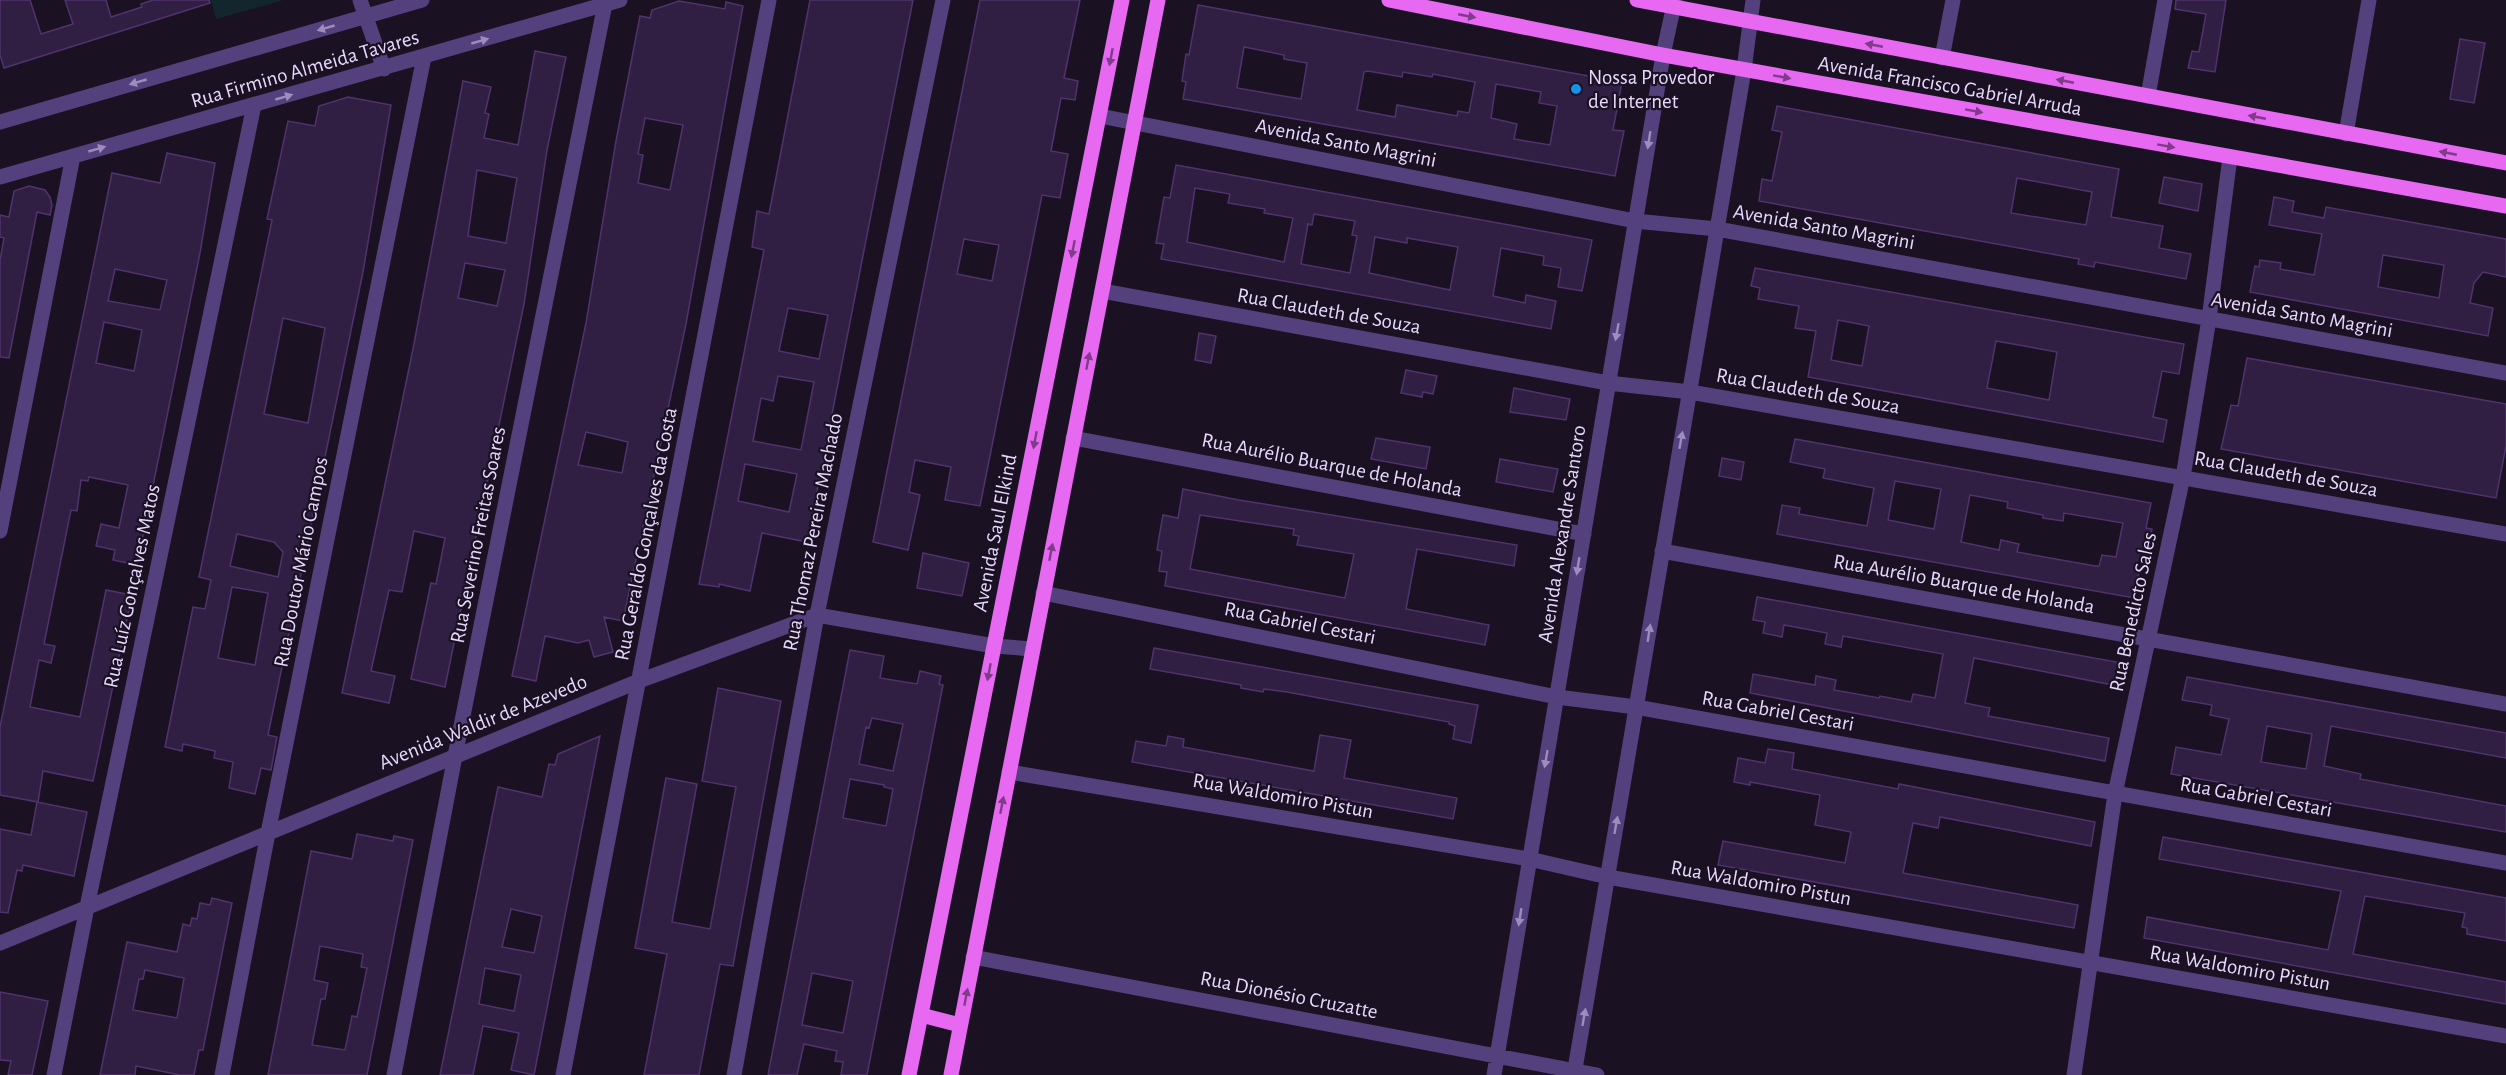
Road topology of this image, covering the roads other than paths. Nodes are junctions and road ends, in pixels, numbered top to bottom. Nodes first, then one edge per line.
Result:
1 (360, 0) edge
2 (422, 0) edge
3 (769, 0) edge
4 (944, 0) edge
5 (1122, 0) edge
6 (1158, 0) edge
7 (1389, 0) edge
8 (1637, 0) edge
9 (1753, 0) edge
10 (1953, 0) edge
11 (2165, 0) edge
12 (2369, 0) edge
13 (613, 2) edge
14 (1675, 4) edge
15 (366, 16) junction
16 (1749, 21) junction
17 (1663, 55) junction
18 (424, 57) junction
19 (1942, 58) junction
20 (384, 69) junction
21 (1744, 70) junction
22 (2148, 96) junction
23 (254, 105) junction
24 (1100, 116) junction
25 (0, 122) edge
26 (1134, 123) junction
27 (2346, 134) junction
28 (73, 156) junction
29 (2230, 157) junction
30 (2506, 163) edge
31 (0, 177) edge
32 (2506, 206) edge
33 (1635, 221) junction
34 (1717, 229) junction
35 (1102, 291) junction
36 (2209, 319) junction
37 (2506, 373) edge
38 (1608, 383) junction
39 (1690, 392) junction
40 (1073, 438) junction
41 (2183, 477) junction
42 (0, 531) edge
43 (1584, 534) junction
44 (2506, 534) edge
45 (1662, 551) junction
46 (1043, 593) junction
47 (817, 615) junction
48 (2149, 639) junction
49 (994, 646) junction
50 (1033, 649) junction
51 (639, 681) junction
52 (1557, 696) junction
53 (2506, 704) edge
54 (1636, 707) junction
55 (455, 756) junction
56 (1009, 772) junction
57 (2115, 794) junction
58 (268, 833) junction
59 (1529, 859) junction
60 (2506, 863) edge
61 (1608, 877) junction
62 (87, 907) junction
63 (0, 943) edge
64 (973, 957) junction
65 (2091, 963) junction
66 (921, 1015) junction
67 (960, 1025) junction
68 (2506, 1036) edge
69 (1497, 1055) junction
70 (1574, 1073) edge
71 (54, 1075) edge
72 (222, 1075) edge
73 (394, 1075) edge
74 (563, 1075) edge
75 (734, 1075) edge
76 (909, 1075) edge
77 (951, 1075) edge
78 (1494, 1075) edge
79 (1597, 1075) edge
80 (2074, 1075) edge

1 - 15 street
2 - 15 street, Rua Firmino Almeida Tavares
3 - 51 street, Rua Geraldo Gonçalves da Costa
4 - 47 street, Rua Thomaz Pereira Machado
5 -> 24 main road, Avenida Saul Elkind
6 - 26 main road
7 -> 17 main road, Avenida Francisco Gabriel Arruda
8 - 14 main road, Avenida Francisco Gabriel Arruda
9 - 16 street
10 - 19 street
11 - 22 street
12 - 27 street
18 -> 13 street, Rua Firmino Almeida Tavares
13 - 55 street, Rua Severino Freitas Soares
14 - 16 main road, Avenida Francisco Gabriel Arruda
14 - 17 street, Avenida Alexandre Santoro
15 - 20 street
15 -> 25 street, Rua Firmino Almeida Tavares
19 -> 16 main road, Avenida Francisco Gabriel Arruda
16 - 21 street
17 - 21 main road, Avenida Francisco Gabriel Arruda
17 -> 33 street, Avenida Alexandre Santoro
18 - 20 street, Rua Firmino Almeida Tavares
18 - 58 street, Rua Doutor Mário Campos
22 -> 19 main road, Avenida Francisco Gabriel Arruda
23 -> 20 street, Rua Firmino Almeida Tavares
21 -> 29 main road, Avenida Francisco Gabriel Arruda
21 - 34 street
27 -> 22 main road, Avenida Francisco Gabriel Arruda
28 -> 23 street, Rua Firmino Almeida Tavares
23 - 62 street, Rua Luíz Gonçalves Matos
24 - 26 street, Avenida Santo Magrini
24 -> 49 main road, Avenida Saul Elkind
26 - 33 street, Avenida Santo Magrini
26 - 35 main road
30 -> 27 main road, Avenida Francisco Gabriel Arruda
28 - 31 street, Rua Firmino Almeida Tavares
28 - 42 street
29 - 32 main road, Avenida Francisco Gabriel Arruda
29 - 36 street, Rua Benedicto Sales
33 - 34 street, Avenida Santo Magrini
33 -> 38 street, Avenida Alexandre Santoro
34 - 36 street, Avenida Santo Magrini
34 - 39 street
35 - 38 street, Rua Claudeth de Souza
40 -> 35 main road
36 - 37 street, Avenida Santo Magrini
36 - 41 street, Rua Benedicto Sales
38 - 39 street, Rua Claudeth de Souza
38 - 43 street, Avenida Alexandre Santoro
39 - 41 street, Rua Claudeth de Souza
45 -> 39 street
40 - 43 street, Rua Aurélio Buarque de Holanda
46 -> 40 main road
41 - 44 street, Rua Claudeth de Souza
41 - 48 street, Rua Benedicto Sales
43 -> 52 street, Avenida Alexandre Santoro
45 - 48 street, Rua Aurélio Buarque de Holanda
54 -> 45 street
46 - 50 main road
46 - 52 street, Rua Gabriel Cestari
47 - 49 street
47 - 51 street, Avenida Waldir de Azevedo
47 - 75 street, Rua Thomaz Pereira Machado
48 - 53 street, Rua Aurélio Buarque de Holanda
48 - 57 street, Rua Benedicto Sales
49 - 50 street
49 -> 66 main road, Avenida Saul Elkind
50 - 56 main road
51 - 55 street, Avenida Waldir de Azevedo
51 - 74 street, Rua Geraldo Gonçalves da Costa
52 - 54 street, Rua Gabriel Cestari
52 -> 59 street, Avenida Alexandre Santoro
54 - 57 street, Rua Gabriel Cestari
61 -> 54 street
55 - 58 street, Avenida Waldir de Azevedo
55 - 73 street, Rua Severino Freitas Soares
56 - 59 street, Rua Waldomiro Pistun
64 -> 56 main road
57 - 60 street, Rua Gabriel Cestari
57 - 65 street, Rua Benedicto Sales
58 - 62 street, Avenida Waldir de Azevedo
58 - 72 street, Rua Doutor Mário Campos
59 - 61 street, Rua Waldomiro Pistun
59 -> 69 street, Avenida Alexandre Santoro
61 - 65 street, Rua Waldomiro Pistun
70 -> 61 street
62 - 63 street, Avenida Waldir de Azevedo
62 - 71 street, Rua Luíz Gonçalves Matos
67 -> 64 main road
64 - 69 street, Rua Dionésio Cruzatte
65 - 68 street, Rua Waldomiro Pistun
65 - 80 street, Rua Benedicto Sales
66 - 67 main road
66 - 76 main road, Avenida Saul Elkind
67 - 77 main road
69 - 70 street, Rua Dionésio Cruzatte
69 - 78 street, Avenida Alexandre Santoro
70 - 79 street, Rua Dionésio Cruzatte

